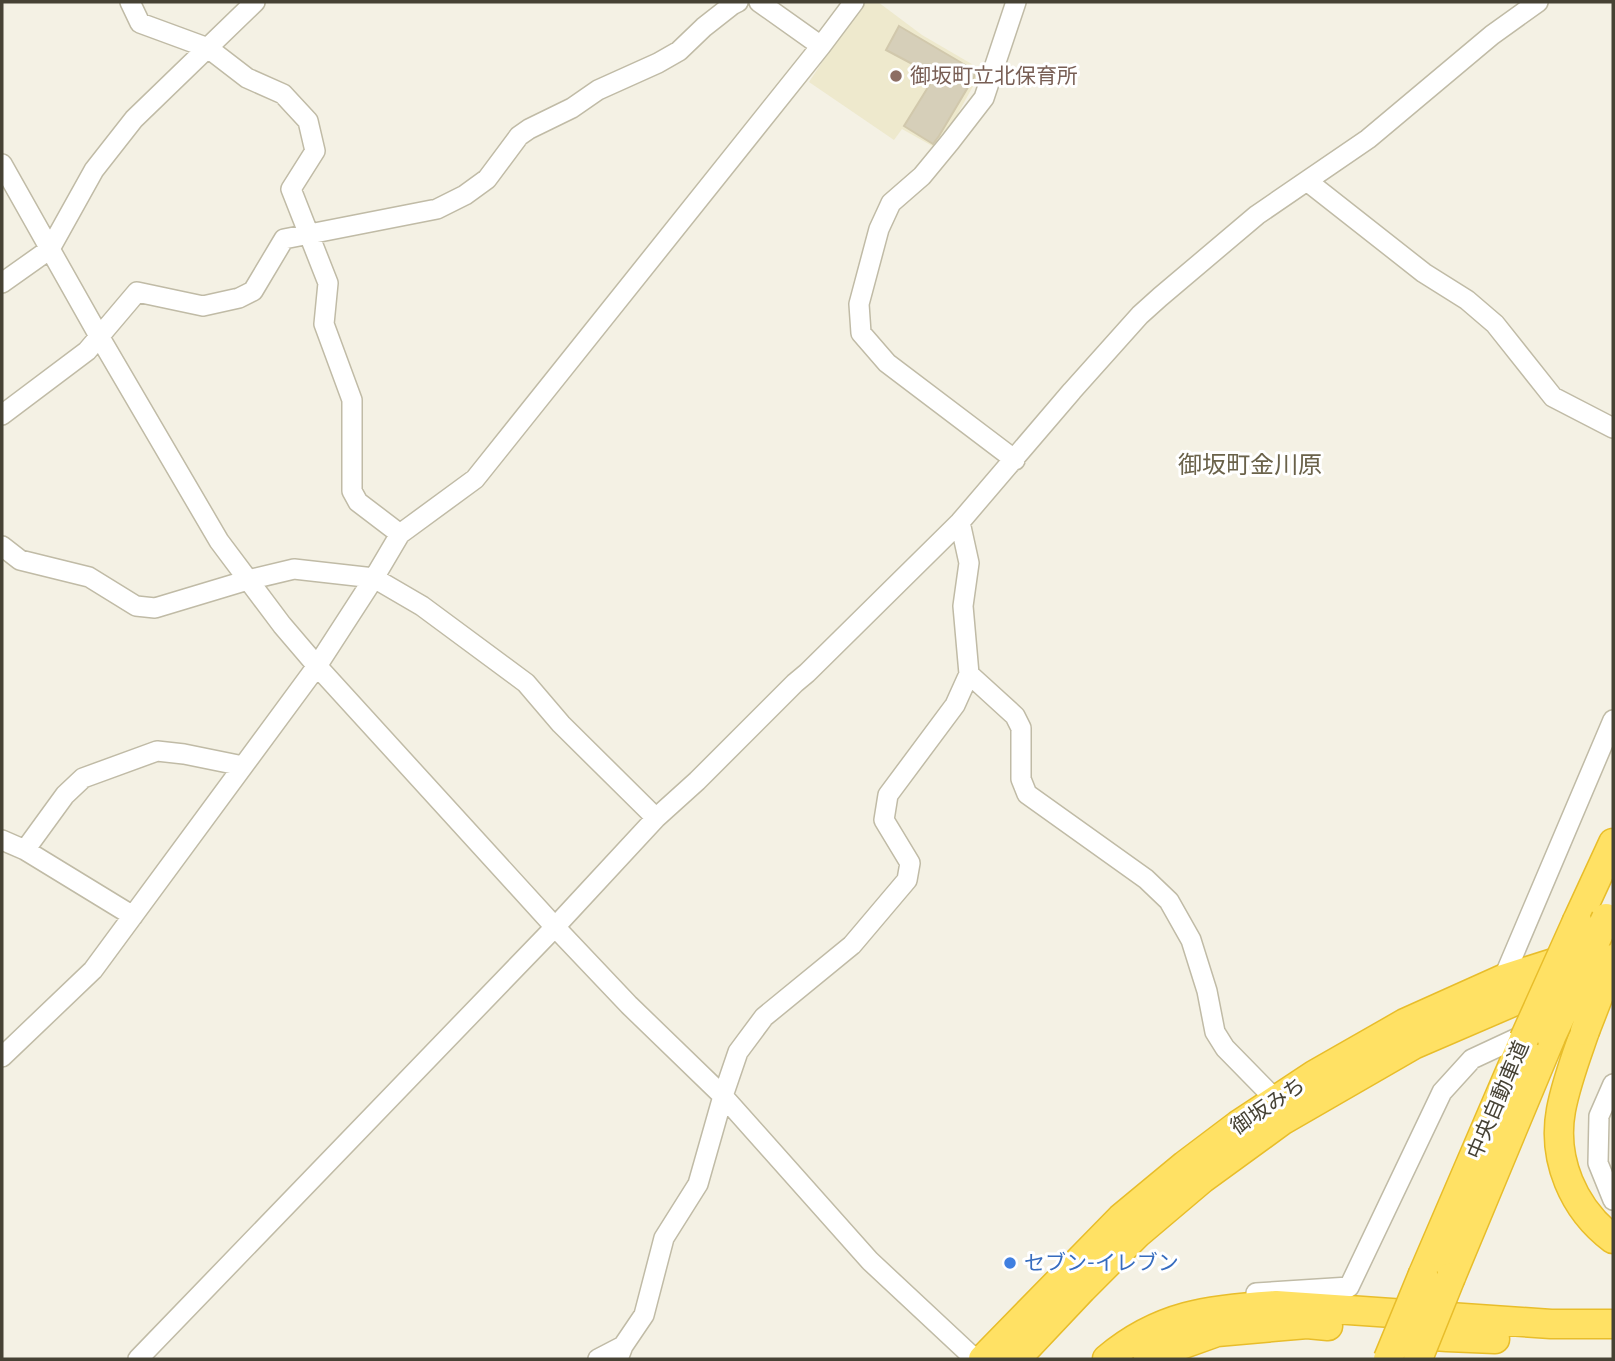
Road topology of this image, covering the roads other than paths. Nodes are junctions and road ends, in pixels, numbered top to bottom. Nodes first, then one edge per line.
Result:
1 (130, 2) edge
2 (255, 2) edge
3 (738, 2) edge
4 (759, 2) edge
5 (854, 2) edge
6 (1016, 2) edge
7 (1538, 2) edge
8 (821, 46) junction
9 (208, 48) junction
10 (2, 164) edge
11 (1307, 181) junction
12 (307, 233) junction
13 (50, 249) junction
14 (2, 283) edge
15 (99, 336) junction
16 (2, 415) edge
17 (1613, 428) edge
18 (1015, 460) junction
19 (960, 522) junction
20 (400, 534) junction
21 (2, 546) edge
22 (374, 578) junction
23 (248, 580) junction
24 (317, 666) junction
25 (969, 674) junction
26 (1613, 720) edge
27 (243, 766) junction
28 (656, 818) junction
29 (2, 840) edge
30 (1613, 843) edge
31 (24, 850) junction
32 (133, 916) junction
33 (1611, 921) edge
34 (555, 927) junction
35 (1613, 959) edge
36 (1613, 968) edge
37 (1503, 979) junction
38 (1613, 992) edge
39 (1538, 1038) junction
40 (2, 1057) edge
41 (1613, 1084) edge
42 (723, 1096) junction
43 (1276, 1100) junction
44 (1613, 1200) edge
45 (1613, 1239) edge
46 (1415, 1274) junction
47 (1613, 1324) edge
48 (1613, 1341) edge
49 (621, 1352) edge
50 (138, 1359) edge
51 (598, 1359) edge
52 (975, 1359) edge
53 (983, 1359) edge
54 (1016, 1359) edge
55 (1092, 1359) edge
56 (1107, 1359) edge
57 (1148, 1359) edge
58 (1374, 1359) edge
59 (1388, 1359) edge
60 (1418, 1359) edge

1 - 9 street
2 - 9 street
3 - 12 street
4 - 8 street
5 - 8 street
6 - 18 street
7 - 11 street
8 - 20 street
9 - 12 street
9 - 13 street
10 - 13 street
11 - 17 street
11 - 18 street
12 - 15 street
12 - 20 street
13 - 14 street
13 - 15 street
15 - 16 street
15 - 23 street
18 - 19 street
19 - 25 street
19 - 28 street
20 - 22 street
21 - 23 street
22 - 23 street
22 - 24 street
22 - 28 street
23 - 24 street
24 - 27 street
24 - 34 street
25 - 42 street
25 - 43 street
26 - 37 street
27 - 31 street
27 - 32 street
28 - 34 street
29 - 31 street
30 - 39 highway, 中央自動車道, bridge
31 - 32 street
32 - 40 street
33 - 37 highway, 御坂みち
33 - 39 highway, 中央自動車道, bridge
34 - 42 street
34 - 50 street
35 - 45 highway, bridge
36 - 54 highway, 御坂みち
37 - 43 highway, 御坂みち
38 - 55 street
39 - 46 highway, 中央自動車道
39 - 60 highway, 中央自動車道, bridge
41 - 44 street
42 - 49 street
42 - 52 street
43 - 53 highway, 御坂みち
46 - 58 highway
46 - 59 highway, 中央自動車道, bridge
47 - 56 highway
48 - 57 highway
49 - 51 street

